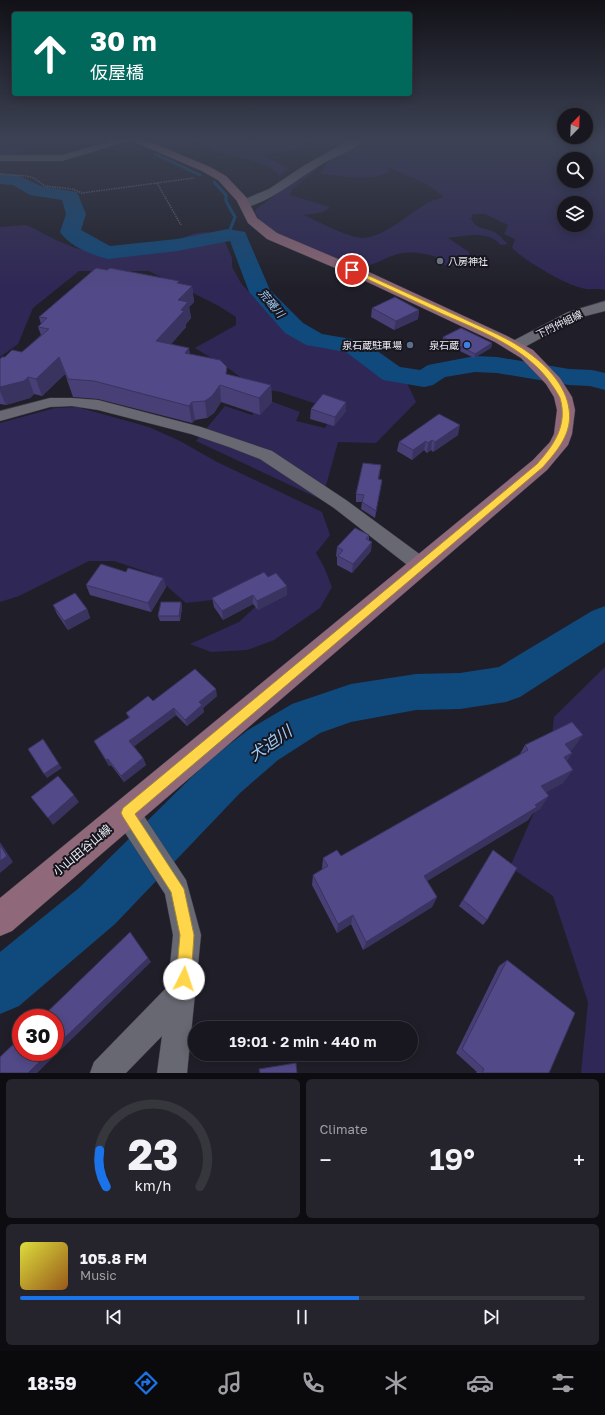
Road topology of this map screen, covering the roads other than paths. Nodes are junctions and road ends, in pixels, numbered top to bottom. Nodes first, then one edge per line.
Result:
1 (232, 189) edge
2 (278, 189) edge
3 (244, 204) junction
4 (605, 306) edge
5 (515, 346) junction
6 (0, 416) edge
7 (422, 566) junction
8 (127, 813) junction
9 (0, 919) edge
10 (182, 993) junction
11 (105, 1073) edge
12 (172, 1073) edge

1 - 3 main road, 小山田谷山線
2 - 3 street
3 - 5 main road, 小山田谷山線
4 - 5 street, 下門仲組線
5 - 7 main road, 小山田谷山線
6 - 7 street
7 - 8 main road, 小山田谷山線
8 - 9 main road, 小山田谷山線
8 - 10 street
10 - 11 street
10 - 12 street

